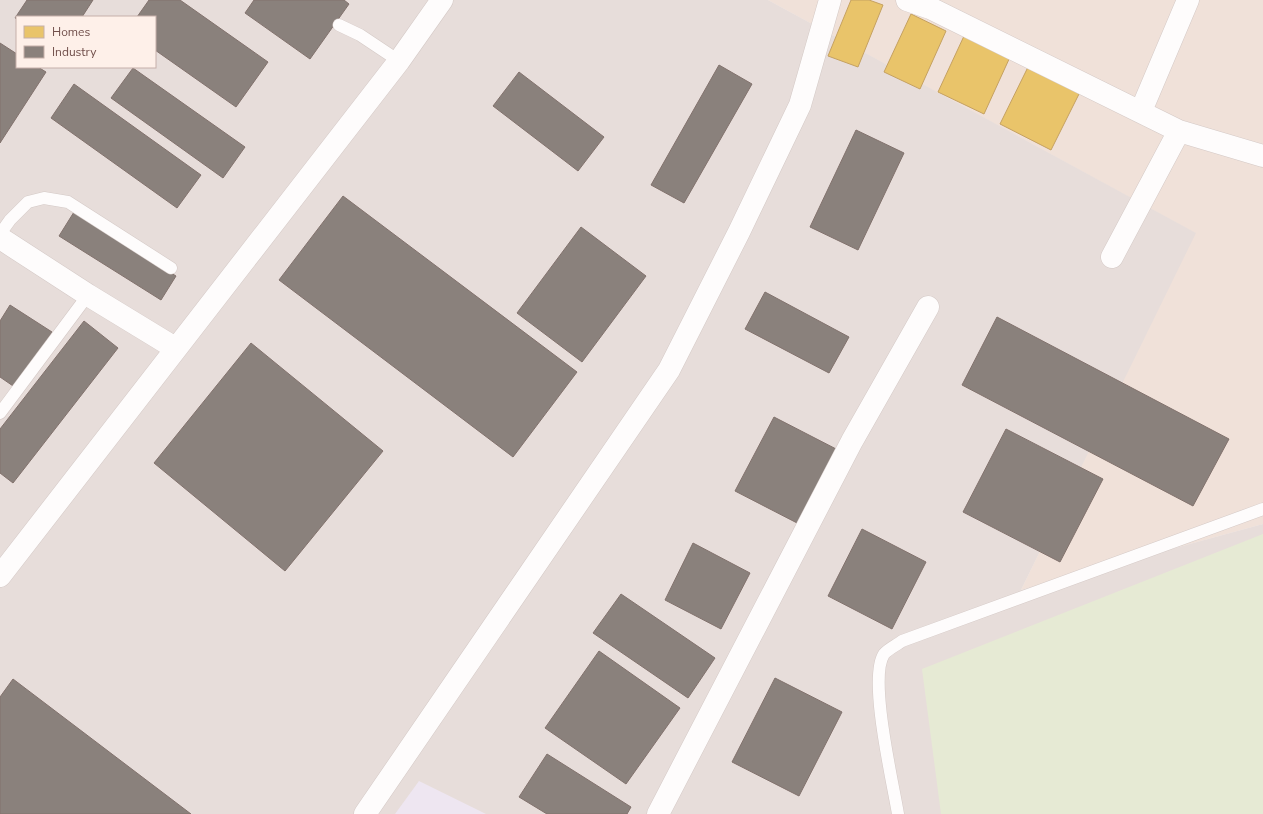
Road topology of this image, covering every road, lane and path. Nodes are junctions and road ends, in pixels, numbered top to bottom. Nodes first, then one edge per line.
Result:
1 (442, 0) edge
2 (830, 0) edge
3 (907, 0) edge
4 (1188, 0) edge
5 (339, 25) dead end
6 (399, 61) junction
7 (1141, 111) junction
8 (1179, 131) junction
9 (1263, 156) edge
10 (0, 234) edge
11 (0, 238) edge
12 (1112, 257) dead end
13 (170, 268) dead end
14 (88, 295) junction
15 (928, 307) dead end
16 (175, 348) junction
17 (0, 413) edge
18 (1263, 509) edge
19 (0, 576) edge
20 (365, 814) edge
21 (658, 814) edge
22 (898, 814) edge

1 - 6 street
2 - 20 street
3 - 7 street
4 - 7 street
5 - 6 lane
6 - 16 street
7 - 8 street
8 - 9 street
8 - 12 street
10 - 13 lane
11 - 14 street
14 - 16 street
14 - 17 lane
15 - 21 street
16 - 19 street
18 - 22 lane

